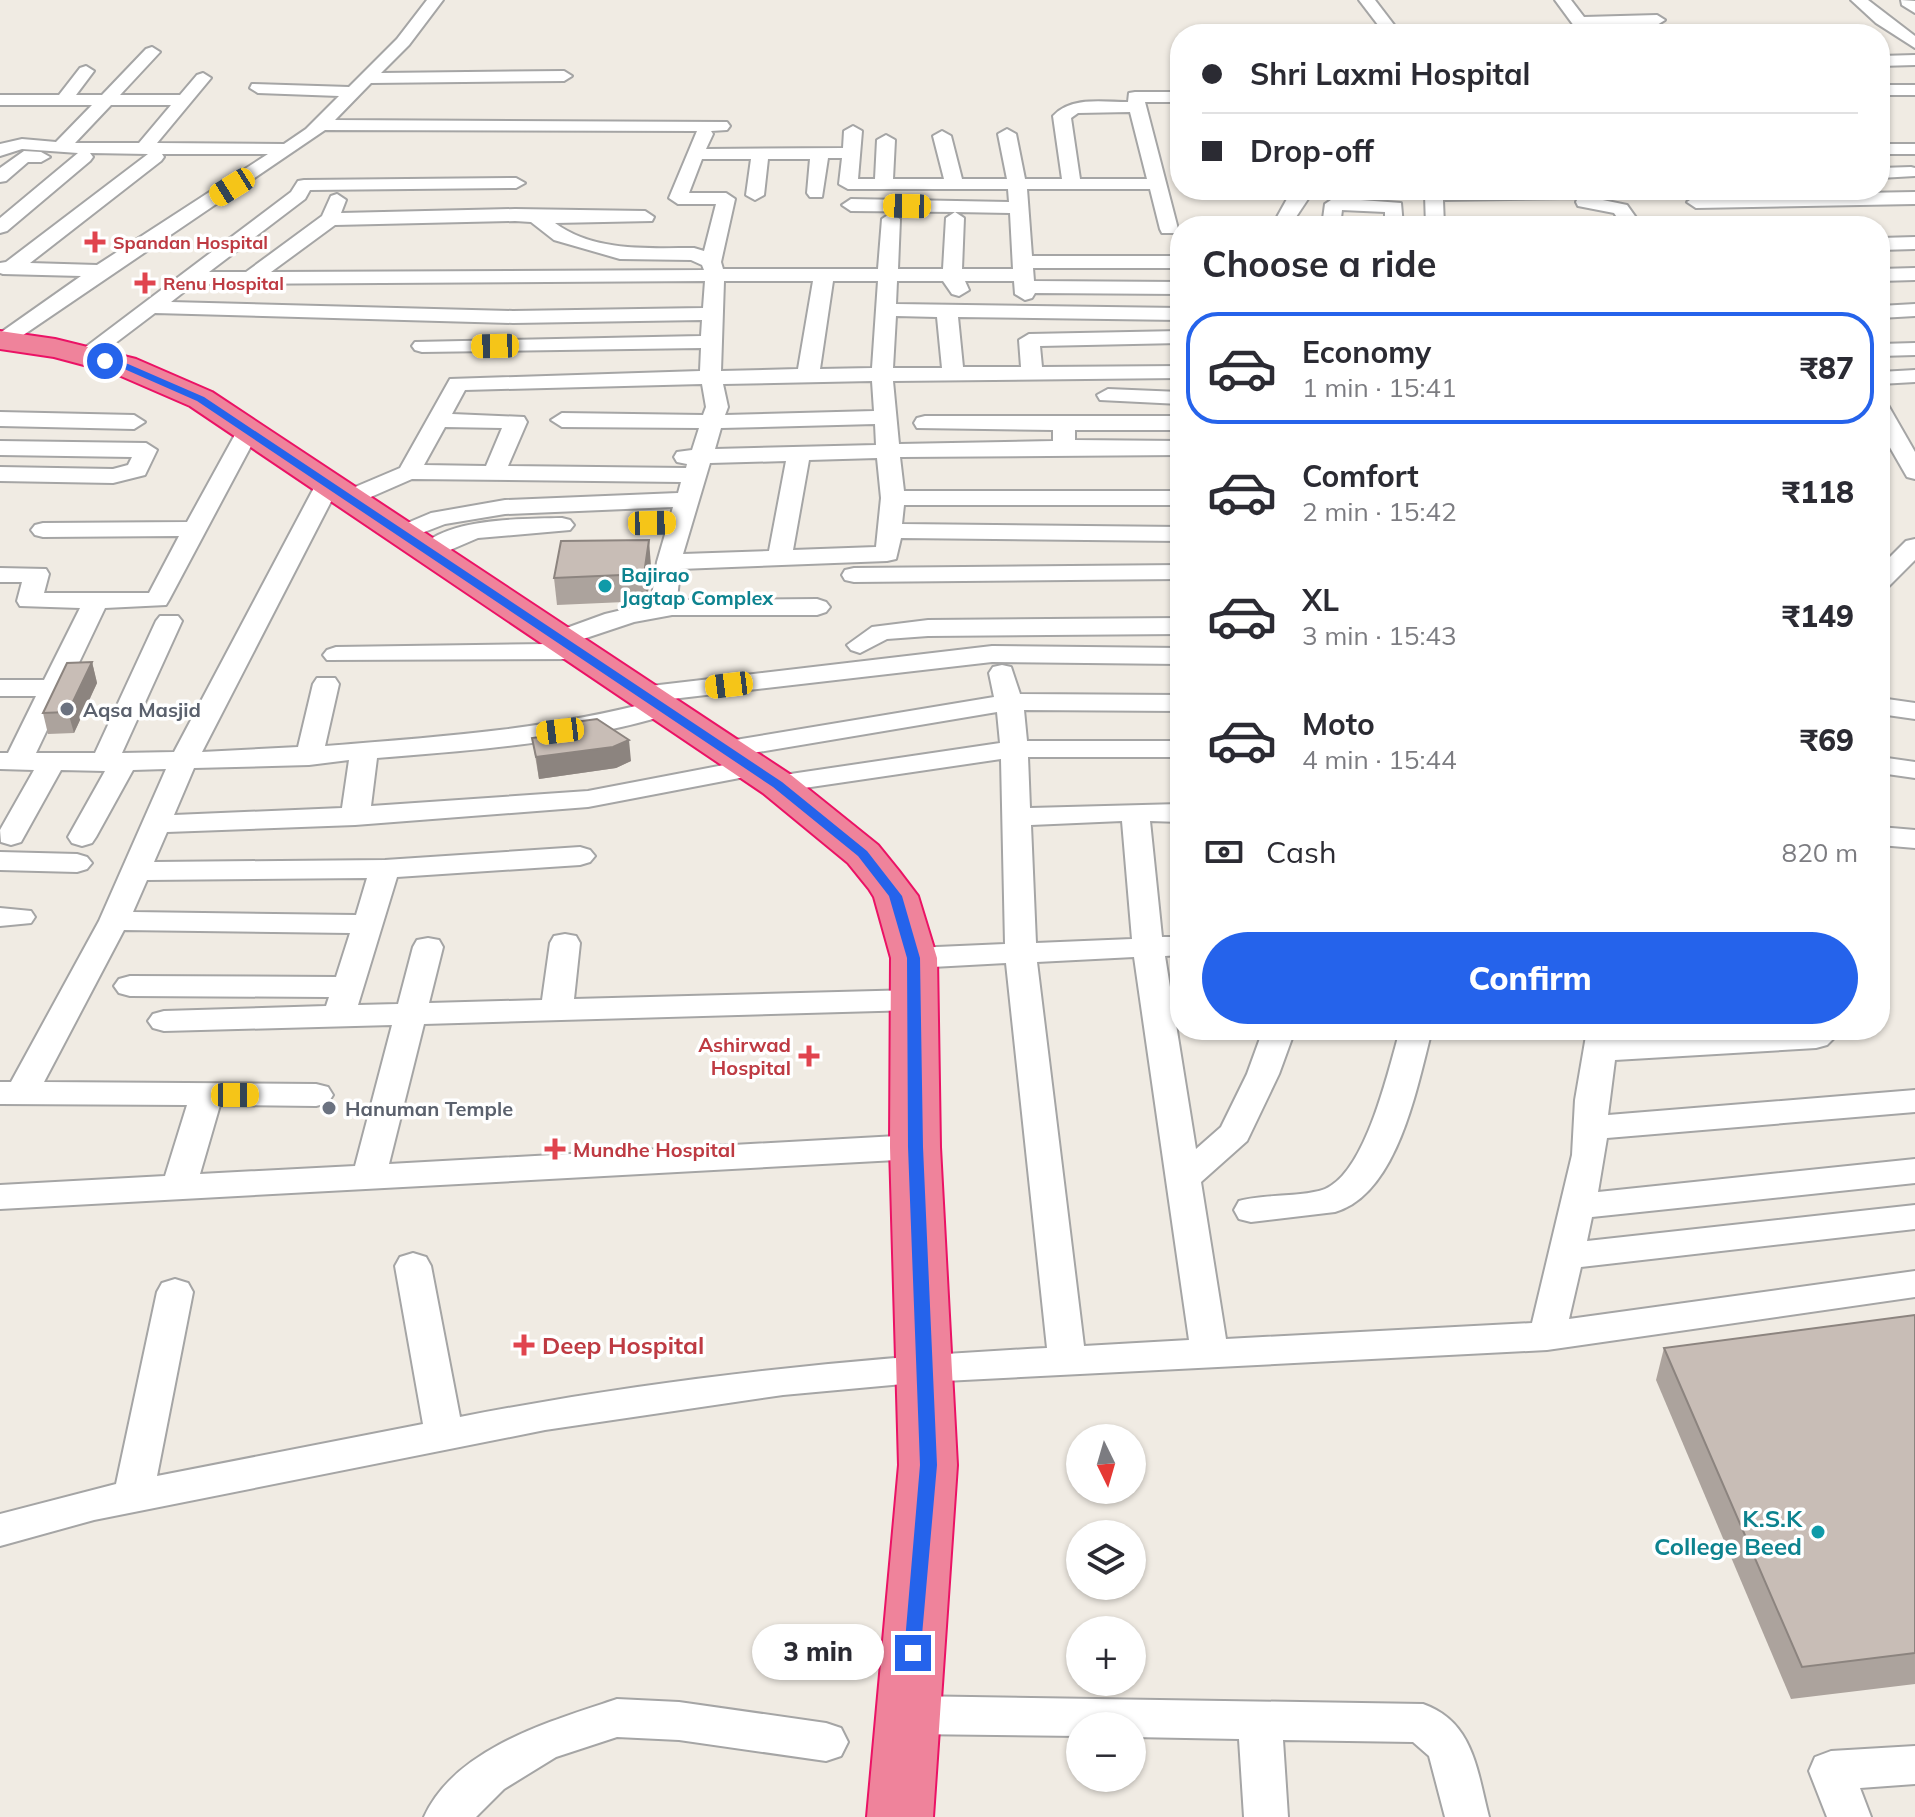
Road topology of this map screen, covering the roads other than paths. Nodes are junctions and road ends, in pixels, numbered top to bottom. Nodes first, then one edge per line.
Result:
1 (435, 0) edge
2 (1367, 0) edge
3 (1859, 0) edge
4 (1566, 4) edge
5 (1635, 6) dead end
6 (1657, 20) dead end
7 (1385, 24) edge
8 (1581, 24) edge
9 (1620, 24) edge
10 (1887, 24) edge
11 (1890, 26) edge
12 (1915, 43) edge
13 (152, 52) dead end
14 (1915, 60) edge
15 (1890, 61) edge
16 (86, 71) dead end
17 (564, 76) dead end
18 (203, 78) dead end
19 (367, 78) junction
20 (258, 88) dead end
21 (1890, 90) edge
22 (1915, 90) edge
23 (354, 92) junction
24 (3, 95) edge
25 (1170, 97) edge
26 (64, 100) junction
27 (106, 100) junction
28 (184, 100) junction
29 (1137, 107) junction
30 (321, 125) junction
31 (853, 131) dead end
32 (1007, 134) dead end
33 (942, 136) dead end
34 (886, 140) dead end
35 (60, 148) junction
36 (144, 148) junction
37 (289, 149) junction
38 (1890, 149) edge
39 (1915, 149) edge
40 (0, 151) edge
41 (851, 153) junction
42 (695, 154) junction
43 (760, 154) junction
44 (819, 154) junction
45 (84, 157) junction
46 (1911, 172) dead end
47 (1890, 173) edge
48 (0, 177) edge
49 (516, 183) dead end
50 (1072, 183) junction
51 (884, 184) junction
52 (954, 184) junction
53 (1017, 184) junction
54 (1158, 184) junction
55 (816, 193) dead end
56 (299, 195) junction
57 (339, 195) junction
58 (755, 195) dead end
59 (217, 196) junction
60 (1890, 198) edge
61 (1915, 198) edge
62 (1590, 200) edge
63 (851, 205) dead end
64 (1019, 208) junction
65 (515, 215) junction
66 (1332, 216) edge
67 (1394, 216) edge
68 (1625, 216) edge
69 (536, 217) junction
70 (645, 217) dead end
71 (955, 218) dead end
72 (330, 219) junction
73 (891, 219) dead end
74 (0, 227) edge
75 (1169, 229) dead end
76 (0, 242) edge
77 (1915, 243) edge
78 (1890, 244) edge
79 (41, 245) junction
80 (1170, 263) edge
81 (713, 267) junction
82 (5, 268) edge
83 (101, 271) junction
84 (824, 274) junction
85 (888, 274) junction
86 (1915, 274) edge
87 (952, 275) junction
88 (1024, 275) junction
89 (1890, 275) edge
90 (189, 278) junction
91 (251, 278) junction
92 (1170, 287) edge
93 (150, 307) junction
94 (886, 310) junction
95 (1915, 310) edge
96 (947, 311) junction
97 (976, 311) junction
98 (1890, 311) edge
99 (1027, 312) junction
100 (713, 314) junction
101 (1170, 314) edge
102 (1170, 337) edge
103 (1, 340) edge
104 (711, 342) junction
105 (422, 346) dead end
106 (1915, 349) edge
107 (1890, 350) edge
108 (86, 356) junction
109 (1170, 372) edge
110 (953, 373) junction
111 (1032, 373) junction
112 (882, 374) junction
113 (808, 375) junction
114 (1915, 376) edge
115 (1890, 377) edge
116 (712, 379) junction
117 (1108, 395) dead end
118 (1170, 398) edge
119 (884, 417) junction
120 (0, 419) edge
121 (438, 420) junction
122 (562, 420) dead end
123 (134, 422) dead end
124 (711, 422) junction
125 (925, 423) dead end
126 (1170, 424) edge
127 (1890, 428) edge
128 (248, 431) junction
129 (1064, 435) junction
130 (1170, 447) edge
131 (0, 448) edge
132 (888, 451) junction
133 (799, 453) junction
134 (547, 455) dead end
135 (699, 466) junction
136 (409, 472) junction
137 (1915, 472) edge
138 (494, 473) junction
139 (0, 474) edge
140 (1138, 478) dead end
141 (1170, 478) edge
142 (0, 489) edge
143 (338, 491) junction
144 (142, 492) dead end
145 (893, 498) junction
146 (1170, 498) edge
147 (683, 511) junction
148 (195, 529) junction
149 (43, 530) dead end
150 (890, 531) junction
151 (1170, 534) edge
152 (415, 543) junction
153 (1915, 546) edge
154 (780, 558) junction
155 (1893, 568) edge
156 (668, 571) junction
157 (1170, 572) edge
158 (0, 575) edge
159 (96, 601) junction
160 (817, 607) dead end
161 (663, 610) junction
162 (169, 621) dead end
163 (1170, 626) edge
164 (1007, 628) junction
165 (568, 645) junction
166 (860, 645) dead end
167 (336, 655) dead end
168 (1170, 656) edge
169 (1007, 664) junction
170 (326, 684) dead end
171 (0, 688) edge
172 (54, 688) junction
173 (651, 702) junction
174 (1009, 702) junction
175 (1170, 703) edge
176 (1890, 707) edge
177 (1915, 711) edge
178 (1014, 749) junction
179 (1170, 749) edge
180 (364, 751) junction
181 (309, 757) junction
182 (9, 761) edge
183 (52, 762) junction
184 (183, 762) junction
185 (114, 763) junction
186 (1890, 766) edge
187 (750, 767) junction
188 (1915, 770) edge
189 (1135, 812) junction
190 (1170, 813) edge
191 (355, 816) junction
192 (1017, 817) junction
193 (157, 824) junction
194 (1890, 837) edge
195 (1915, 839) edge
196 (6, 848) edge
197 (580, 856) dead end
198 (385, 869) junction
199 (137, 871) junction
200 (114, 921) junction
201 (370, 924) junction
202 (565, 943) dead end
203 (1164, 946) edge
204 (428, 947) dead end
205 (1021, 955) junction
206 (914, 979) junction
207 (130, 986) dead end
208 (344, 1002) junction
209 (557, 1010) junction
210 (413, 1014) junction
211 (1170, 1020) edge
212 (164, 1021) dead end
213 (1172, 1040) edge
214 (1275, 1040) edge
215 (1413, 1040) edge
216 (1602, 1040) edge
217 (11, 1093) edge
218 (207, 1094) junction
219 (316, 1095) dead end
220 (1915, 1101) edge
221 (1591, 1128) junction
222 (915, 1147) junction
223 (1915, 1171) edge
224 (369, 1177) junction
225 (1183, 1179) junction
226 (179, 1188) junction
227 (0, 1197) edge
228 (1578, 1206) junction
229 (1251, 1210) dead end
230 (1915, 1217) edge
231 (1566, 1256) junction
232 (413, 1266) dead end
233 (1915, 1284) edge
234 (175, 1292) dead end
235 (1547, 1336) junction
236 (1210, 1355) junction
237 (1067, 1362) junction
238 (925, 1368) junction
239 (444, 1435) junction
240 (133, 1497) junction
241 (0, 1530) edge
242 (908, 1715) junction
243 (1260, 1721) junction
244 (826, 1742) dead end
245 (1915, 1765) edge
246 (446, 1817) edge
247 (900, 1817) edge
248 (1266, 1817) edge
249 (1467, 1817) edge
250 (1849, 1817) edge

1 - 19 street
2 - 7 street
3 - 10 street
4 - 5 street
4 - 8 street
6 - 9 street
11 - 12 street
13 - 27 street
14 - 15 street
16 - 26 street
17 - 19 street
18 - 28 street
19 - 23 street
20 - 23 street
21 - 22 street
23 - 30 street
24 - 26 street
25 - 29 street
26 - 27 street
27 - 28 street
27 - 35 street
28 - 36 street
29 - 50 street
29 - 54 street
30 - 37 street
30 - 42 street
31 - 41 street
32 - 53 street
33 - 52 street
34 - 51 street
35 - 36 street
35 - 40 street
36 - 37 street
37 - 59 street
38 - 39 street
41 - 44 street
41 - 51 street
42 - 43 street
42 - 81 street
43 - 44 street
43 - 58 street
44 - 55 street
45 - 48 street
45 - 74 street
45 - 79 street
46 - 47 street
49 - 56 street
50 - 53 street
50 - 54 street
51 - 52 street
52 - 53 street
53 - 64 street
54 - 75 street
56 - 57 street
56 - 59 street
56 - 90 street
57 - 65 street
57 - 72 street
59 - 83 street
60 - 61 street
62 - 68 street
63 - 64 street
64 - 88 street
65 - 69 street
65 - 72 street
66 - 67 street
69 - 70 street
69 - 81 street
71 - 87 street
72 - 91 street
73 - 85 street
76 - 79 street
77 - 78 street
79 - 82 street
80 - 88 street
81 - 84 street
81 - 91 street
81 - 100 street
82 - 83 street
83 - 103 street
84 - 85 street
84 - 113 street
85 - 87 street
85 - 94 street
86 - 89 street
87 - 88 street
87 - 97 street
88 - 92 street
88 - 99 street
90 - 91 street
90 - 93 street
93 - 100 street
93 - 108 street
94 - 96 street
94 - 112 street
95 - 98 street
96 - 97 street
96 - 110 street
97 - 99 street
99 - 101 street
100 - 104 street
102 - 111 street
103 - 108 highway
104 - 105 street
104 - 116 street
106 - 107 street
108 - 128 highway
109 - 111 street
110 - 111 street
110 - 112 street
112 - 113 street
112 - 119 street
113 - 116 street
114 - 115 street
116 - 121 street
116 - 124 street
117 - 118 street
119 - 124 street
119 - 132 street
120 - 123 street
121 - 136 street
121 - 138 street
122 - 124 street
124 - 135 street
125 - 129 street
126 - 129 street
127 - 137 street
128 - 143 highway
128 - 148 street
129 - 130 street
129 - 132 street
131 - 139 street
132 - 133 street
132 - 145 street
133 - 135 street
133 - 154 street
134 - 135 street
135 - 138 street
135 - 147 street
136 - 138 street
136 - 143 street
140 - 141 street
142 - 144 street
143 - 152 highway
143 - 184 street
145 - 146 street
145 - 150 street
147 - 152 street
147 - 152 street
147 - 156 street
148 - 149 street
148 - 159 street
150 - 151 street
150 - 154 street
152 - 165 highway
153 - 155 street
154 - 156 street
156 - 157 street
156 - 161 street
158 - 159 street
159 - 172 street
160 - 161 street
161 - 165 street
162 - 185 street
163 - 164 street
164 - 166 street
164 - 169 street
165 - 167 street
165 - 173 highway
168 - 169 street
169 - 173 street
169 - 174 street
170 - 181 street
171 - 172 street
172 - 182 street
173 - 180 street
173 - 187 highway
174 - 175 street
174 - 178 street
174 - 187 street
176 - 177 street
178 - 179 street
178 - 187 street
178 - 192 street
180 - 181 street
180 - 191 street
181 - 184 street
182 - 183 street
183 - 185 street
183 - 196 street
184 - 185 street
184 - 193 street
185 - 196 street
186 - 188 street
187 - 191 street
187 - 206 highway
189 - 190 street
189 - 192 street
189 - 203 street
191 - 193 street
192 - 205 street
193 - 199 street
194 - 195 street
197 - 198 street
198 - 199 street
198 - 201 street
199 - 200 street
200 - 201 street
200 - 217 street
201 - 208 street
202 - 209 street
203 - 205 street
203 - 211 street
204 - 210 street
205 - 206 street
205 - 237 street
206 - 209 street
206 - 222 highway
207 - 208 street
208 - 210 street
208 - 212 street
209 - 210 street
210 - 224 street
213 - 225 street
214 - 225 street
215 - 229 street
216 - 221 street
217 - 218 street
218 - 219 street
218 - 226 street
220 - 221 street
221 - 228 street
222 - 224 street
222 - 238 highway
223 - 228 street
224 - 226 street
225 - 236 street
226 - 227 street
228 - 231 street
230 - 231 street
231 - 235 street
232 - 239 street
233 - 235 street
234 - 240 street
235 - 236 street
236 - 237 street
237 - 238 street
238 - 239 street
238 - 242 highway
239 - 240 street
240 - 241 street
242 - 243 street
242 - 247 highway
243 - 248 street
243 - 249 street
244 - 246 street
245 - 250 street

